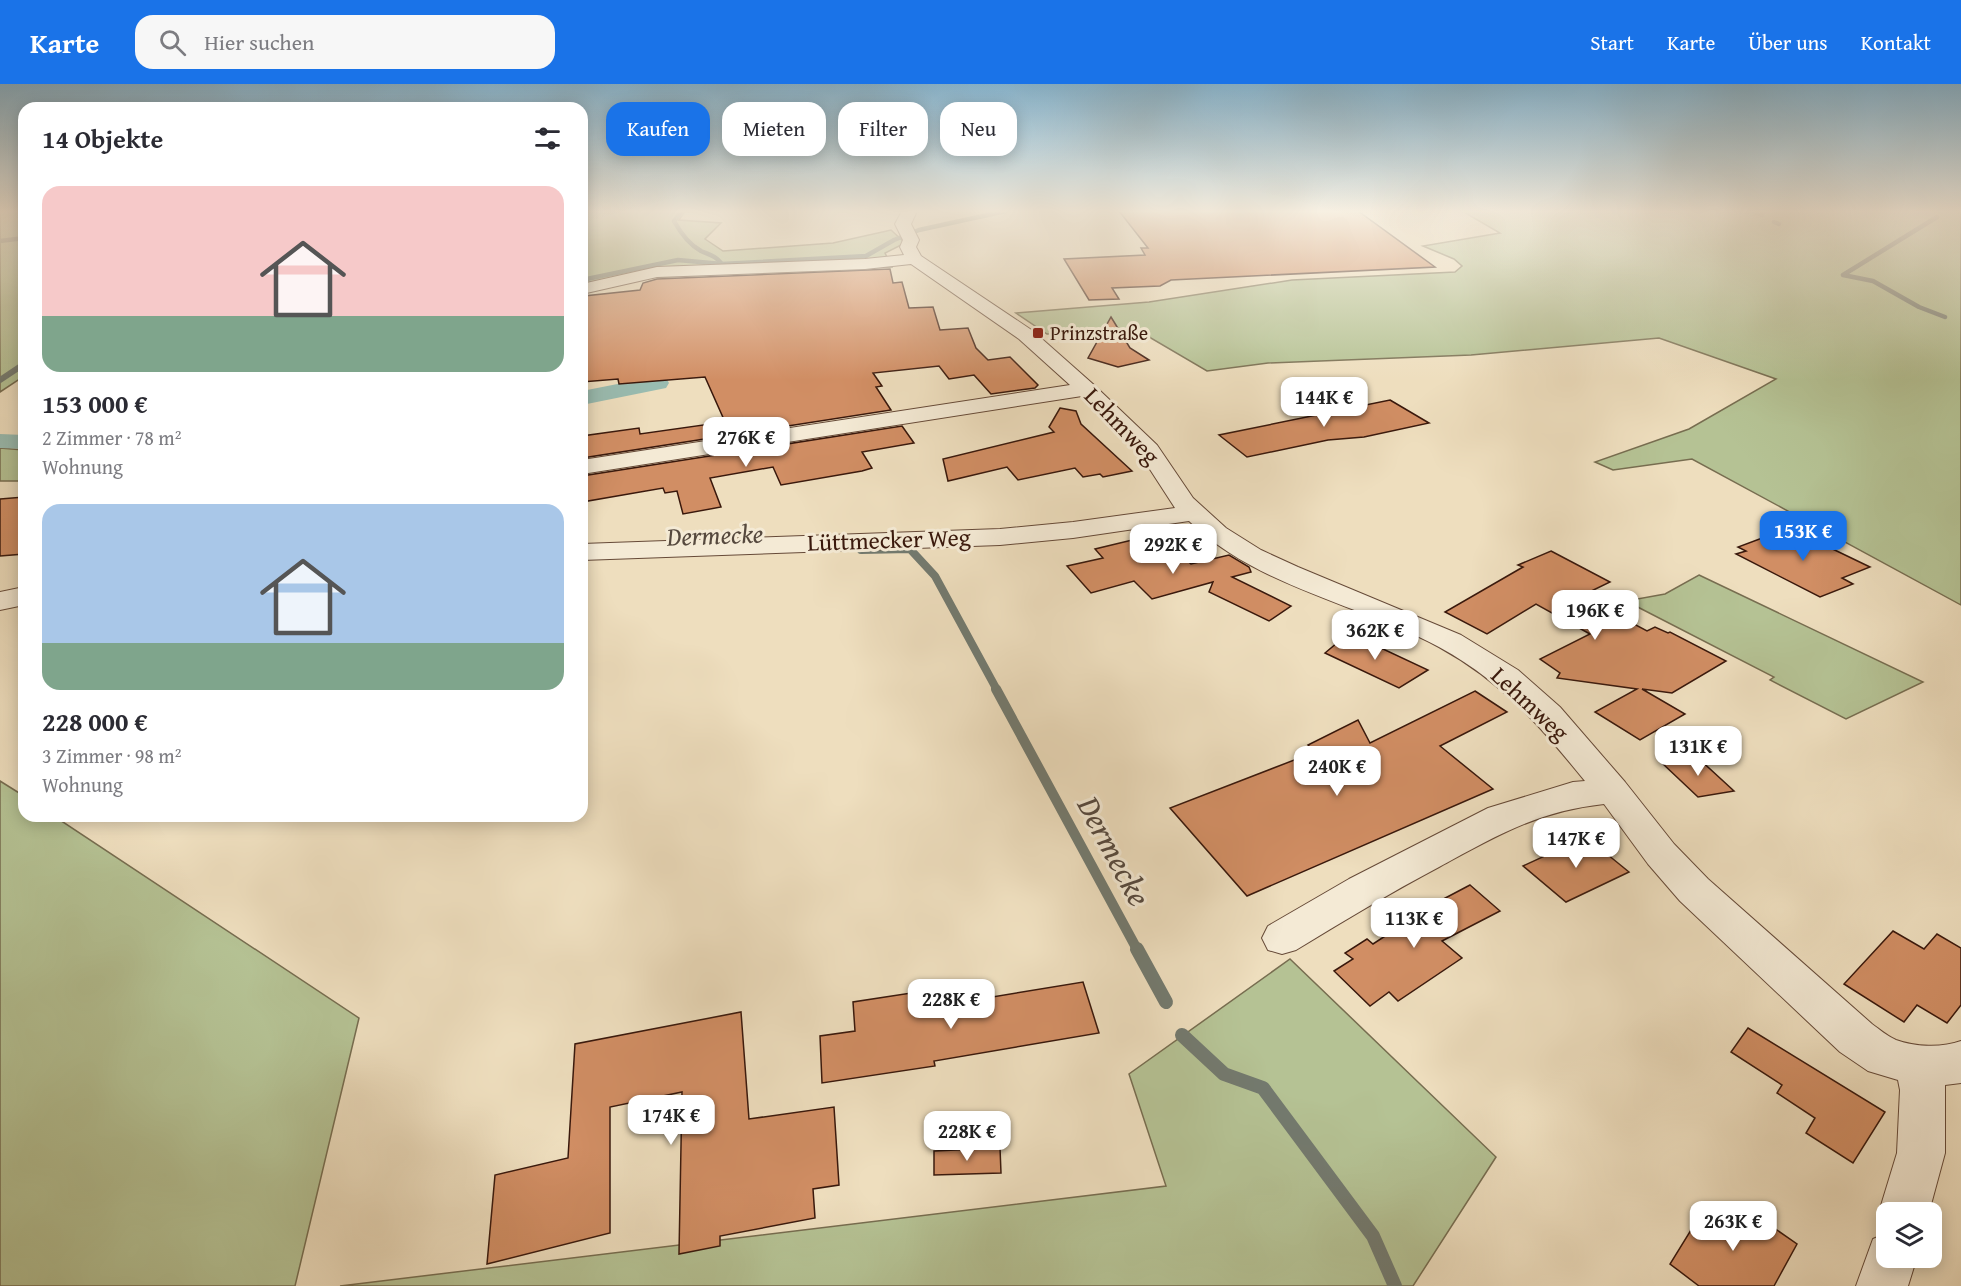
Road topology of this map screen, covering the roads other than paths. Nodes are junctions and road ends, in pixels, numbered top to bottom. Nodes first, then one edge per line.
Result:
1 (785, 267) edge
2 (929, 267) edge
3 (588, 288) edge
4 (1087, 389) junction
5 (588, 466) edge
6 (1182, 498) junction
7 (588, 552) edge
8 (18, 598) edge
9 (0, 601) edge
10 (1613, 791) junction
11 (1282, 938) dead end
12 (1939, 1063) edge
13 (1907, 1202) edge
14 (1888, 1268) edge
15 (1882, 1286) edge

1 - 3 street
2 - 4 street, Lehmweg
4 - 5 street
4 - 6 street, Lehmweg
6 - 7 street, Lüttmecker Weg
6 - 10 street, Lehmweg
8 - 9 street
10 - 11 street
10 - 12 street, Lehmweg
12 - 13 street
14 - 15 street

